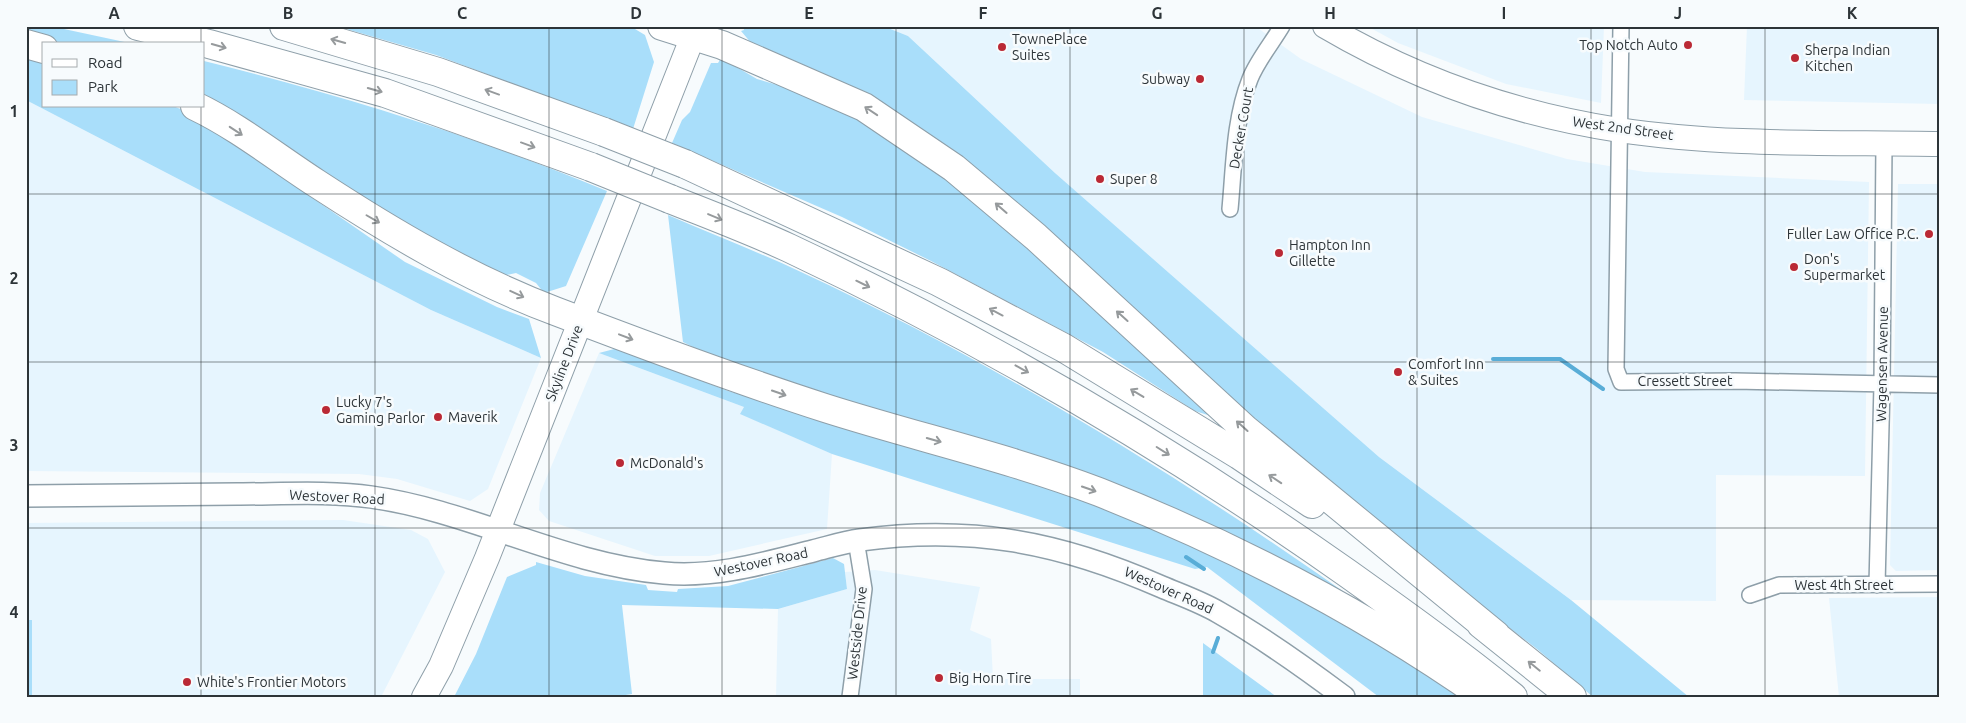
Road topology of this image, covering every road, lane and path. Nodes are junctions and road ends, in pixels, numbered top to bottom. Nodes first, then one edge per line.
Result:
1 (138, 26) edge
2 (284, 26) edge
3 (662, 26) edge
4 (1282, 26) edge
5 (1325, 26) edge
6 (1621, 26) edge
7 (694, 31) edge
8 (201, 42) edge
9 (205, 43) edge
10 (26, 44) edge
11 (42, 48) edge
12 (197, 108) edge
13 (1620, 130) junction
14 (1884, 143) junction
15 (1940, 144) edge
16 (1230, 209) dead end
17 (581, 320) junction
18 (1940, 385) edge
19 (1882, 386) junction
20 (26, 496) edge
21 (498, 532) junction
22 (856, 540) junction
23 (1940, 584) edge
24 (1877, 585) junction
25 (1750, 595) dead end
26 (1496, 635) junction
27 (424, 697) edge
28 (850, 697) edge
29 (1344, 697) edge
30 (1484, 697) edge
31 (1513, 697) edge
32 (1572, 697) edge

1 -> 8 highway, bridge
26 -> 2 highway, bridge
3 - 7 highway
4 - 16 street, Decker Court
5 - 13 main road, West 2nd Street
6 - 13 street
7 - 17 main road, Skyline Drive
26 -> 7 highway
9 -> 31 highway, bridge
10 - 11 highway
12 -> 17 highway
13 - 14 main road, West 2nd Street
13 - 19 street, Cressett Street
14 - 15 main road, West 2nd Street
14 - 19 street, Wagensen Avenue
17 - 21 main road, Skyline Drive
17 -> 30 highway
18 - 19 street
19 - 24 street, Wagensen Avenue
20 - 21 street, Westover Road
21 - 22 street, Westover Road
21 - 27 main road, Skyline Drive
22 - 28 street, Westside Drive
22 - 29 street, Westover Road
23 - 24 street, West 4th Street
24 - 25 street, West 4th Street
32 -> 26 highway

